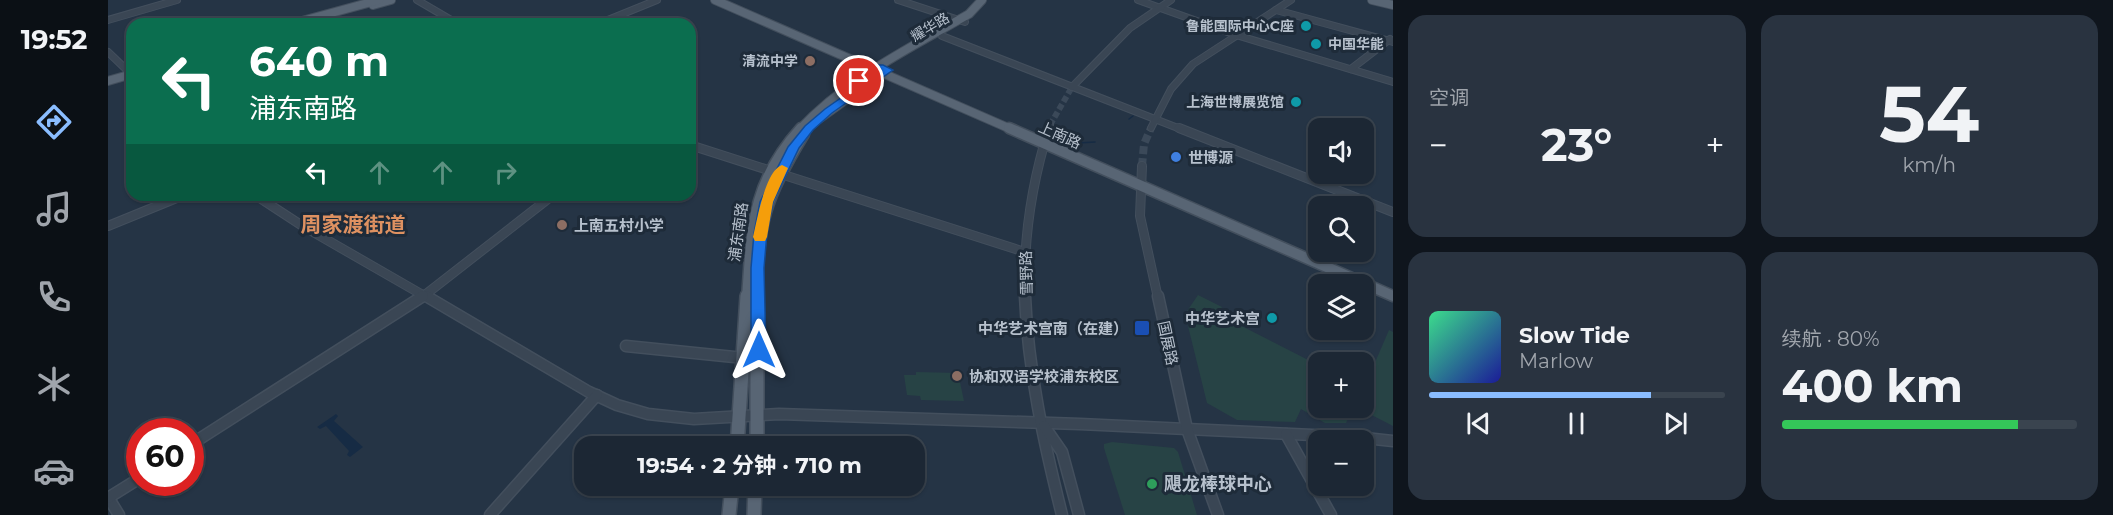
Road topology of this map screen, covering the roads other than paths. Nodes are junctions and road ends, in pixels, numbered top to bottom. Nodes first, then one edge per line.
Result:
1 (177, 0) edge
2 (380, 0) edge
3 (391, 0) edge
4 (417, 0) edge
5 (657, 0) edge
6 (715, 0) edge
7 (727, 0) edge
8 (898, 0) edge
9 (982, 0) edge
10 (989, 0) edge
11 (1138, 0) edge
12 (1171, 0) edge
13 (1291, 0) edge
14 (1372, 0) edge
15 (1379, 0) edge
16 (1393, 4) edge
17 (1156, 8) junction
18 (1276, 10) junction
19 (313, 18) edge
20 (327, 18) edge
21 (448, 18) edge
22 (613, 18) edge
23 (108, 20) edge
24 (962, 22) junction
25 (1236, 35) junction
26 (942, 36) junction
27 (1392, 40) edge
28 (108, 52) edge
29 (126, 68) edge
30 (1351, 69) junction
31 (881, 71) junction
32 (126, 74) edge
33 (108, 79) edge
34 (1393, 82) edge
35 (1072, 87) junction
36 (1155, 119) junction
37 (1050, 125) tunnel mouth
38 (1151, 128) tunnel mouth
39 (1044, 141) junction
40 (696, 146) edge
41 (1142, 166) tunnel mouth
42 (775, 171) junction
43 (1142, 183) junction
44 (169, 201) edge
45 (264, 201) edge
46 (544, 201) edge
47 (1393, 212) edge
48 (108, 226) edge
49 (1025, 252) junction
50 (1393, 289) edge
51 (425, 295) junction
52 (1393, 296) edge
53 (626, 346) dead end
54 (744, 358) junction
55 (597, 395) junction
56 (758, 416) junction
57 (740, 418) junction
58 (1042, 423) junction
59 (1187, 429) junction
60 (1286, 434) junction
61 (204, 436) edge
62 (738, 436) edge
63 (757, 436) edge
64 (1393, 441) edge
65 (126, 486) edge
66 (731, 496) edge
67 (755, 496) edge
68 (108, 497) edge
69 (119, 515) edge
70 (490, 515) edge
71 (729, 515) edge
72 (754, 515) edge
73 (1062, 515) edge
74 (1079, 515) edge
75 (1218, 515) edge
76 (1331, 515) edge

1 - 23 street
2 - 19 main road
3 - 20 main road
4 - 21 street
5 - 22 street
6 - 31 main road, 上南路
7 - 31 main road, 上南路
8 - 24 street
9 - 24 main road, 耀华路
10 - 24 main road, 耀华路
11 - 17 street
12 - 17 street
13 - 18 street
14 - 16 main road
15 - 16 main road
17 - 25 street
17 - 35 street
18 - 25 street
18 - 27 street
24 - 26 main road, 耀华路
24 - 31 main road, 耀华路
25 - 30 street
25 - 36 street
26 - 31 main road, 耀华路
26 - 35 street
27 - 30 street
28 - 29 street
30 - 34 street
31 - 39 main road, 上南路
31 - 42 main road, 浦东南路
32 - 33 main road
35 - 36 street
36 - 38 street
36 - 47 street
37 - 39 street, 雪野路
39 - 43 main road, 上南路
39 - 49 street, 雪野路
40 - 42 street
41 - 43 street, 国展路
42 - 49 street
42 - 54 main road, 浦东南路
42 - 56 main road, 浦东南路
43 - 50 main road, 上南路
43 - 52 main road, 上南路
43 - 59 street, 国展路
44 - 48 street
45 - 51 street
46 - 51 street
49 - 58 street, 雪野路
51 - 55 street
51 - 61 street
53 - 54 street
54 - 57 main road, 浦东南路
55 - 57 street
55 - 70 street
56 - 57 street
56 - 58 street
56 - 63 main road, 浦东南路
57 - 62 main road, 浦东南路
58 - 59 street
58 - 73 street, 雪野路
58 - 74 street, 雪野路
59 - 60 street
59 - 75 street, 国展路
60 - 64 street
60 - 76 street
65 - 68 street
66 - 71 main road
67 - 72 main road
68 - 69 street

